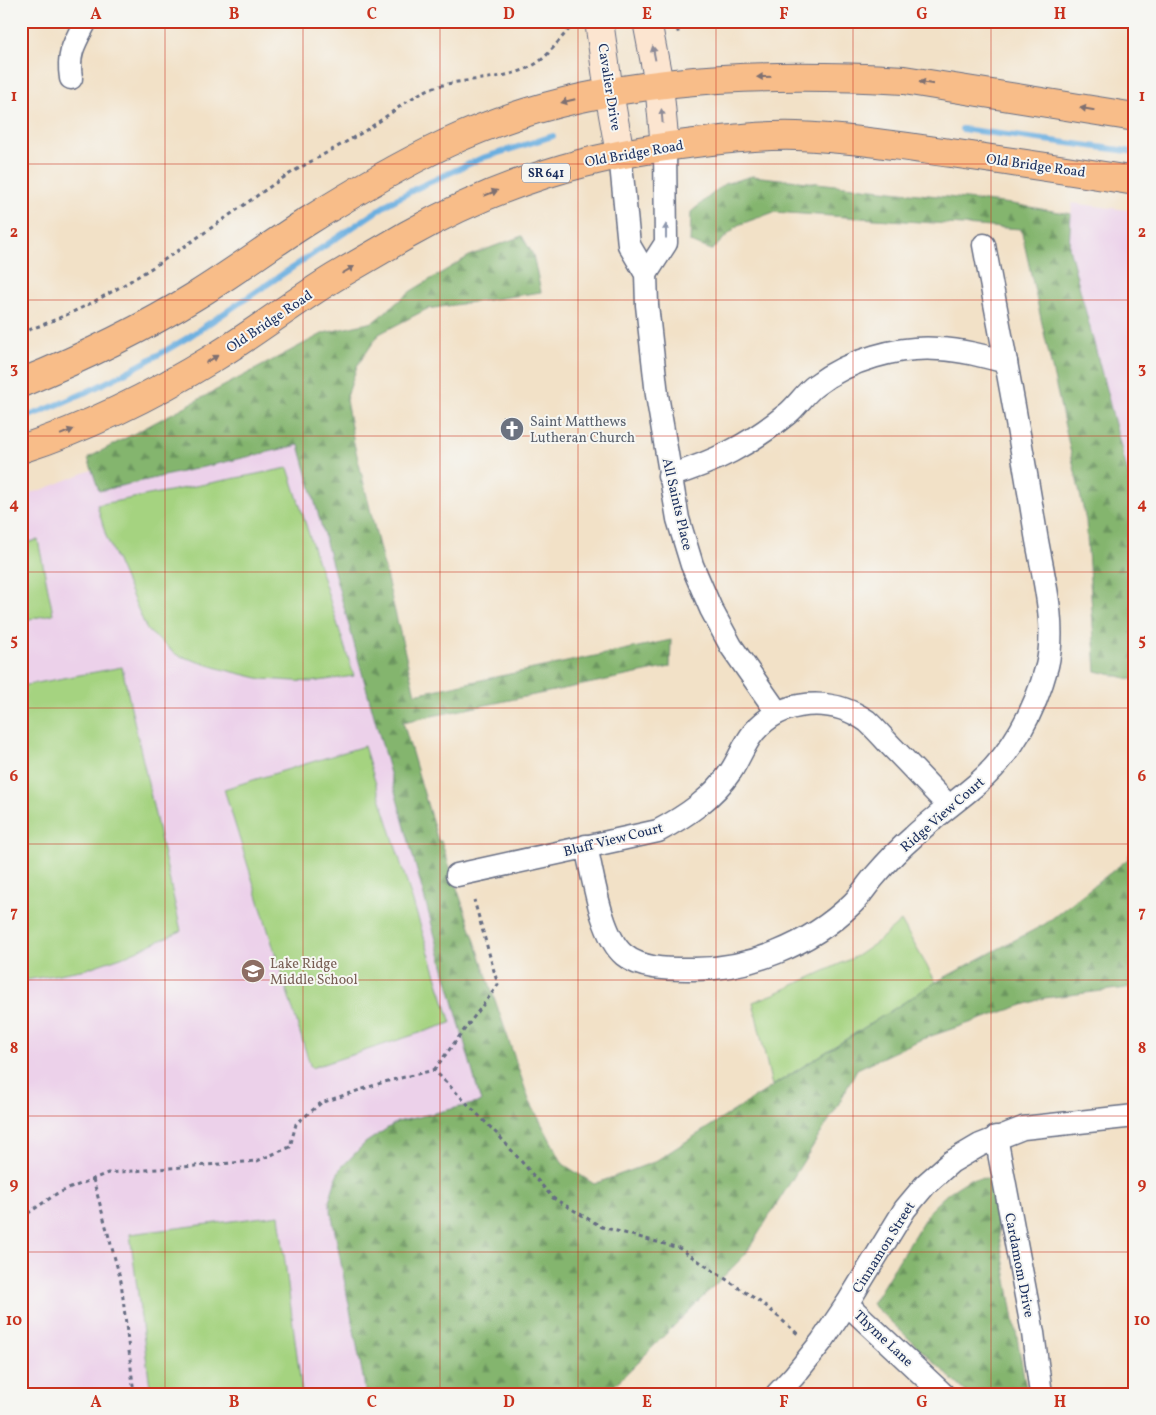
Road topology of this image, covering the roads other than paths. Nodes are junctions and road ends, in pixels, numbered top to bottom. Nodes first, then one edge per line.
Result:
1 (86, 21) edge
2 (600, 21) edge
3 (647, 21) edge
4 (71, 78) dead end
5 (659, 84) junction
6 (610, 92) junction
7 (1135, 117) edge
8 (665, 147) junction
9 (620, 154) junction
10 (1135, 181) edge
11 (984, 245) dead end
12 (646, 274) junction
13 (1006, 362) junction
14 (21, 383) edge
15 (21, 449) edge
16 (669, 476) junction
17 (777, 712) junction
18 (949, 806) junction
19 (586, 846) junction
20 (457, 875) dead end
21 (1135, 1116) edge
22 (996, 1137) junction
23 (847, 1304) junction
24 (777, 1394) edge
25 (943, 1394) edge
26 (1041, 1394) edge

1 - 4 street
2 - 6 street, Cavalier Drive
5 -> 3 street
5 - 6 main road
7 -> 5 main road
8 -> 5 street
6 - 9 street, Cavalier Drive
6 -> 14 main road
8 - 9 main road, Old Bridge Road / SR 641
8 - 10 main road, Old Bridge Road / SR 641
12 -> 8 street
9 - 12 street, All Saints Place
15 -> 9 main road, Old Bridge Road / SR 641
11 - 13 street, Ridge View Court
12 - 16 street, All Saints Place
13 - 16 street
13 - 18 street, Ridge View Court
16 - 17 street, All Saints Place
17 - 18 street, Bluff View Court
17 - 19 street, Bluff View Court
18 - 19 street, Ridge View Court
19 - 20 street, Bluff View Court
21 - 22 street, Cinnamon Street
22 - 23 street, Cinnamon Street
22 - 26 street, Cardamom Drive
23 - 24 street, Cinnamon Street
23 - 25 street, Thyme Lane

